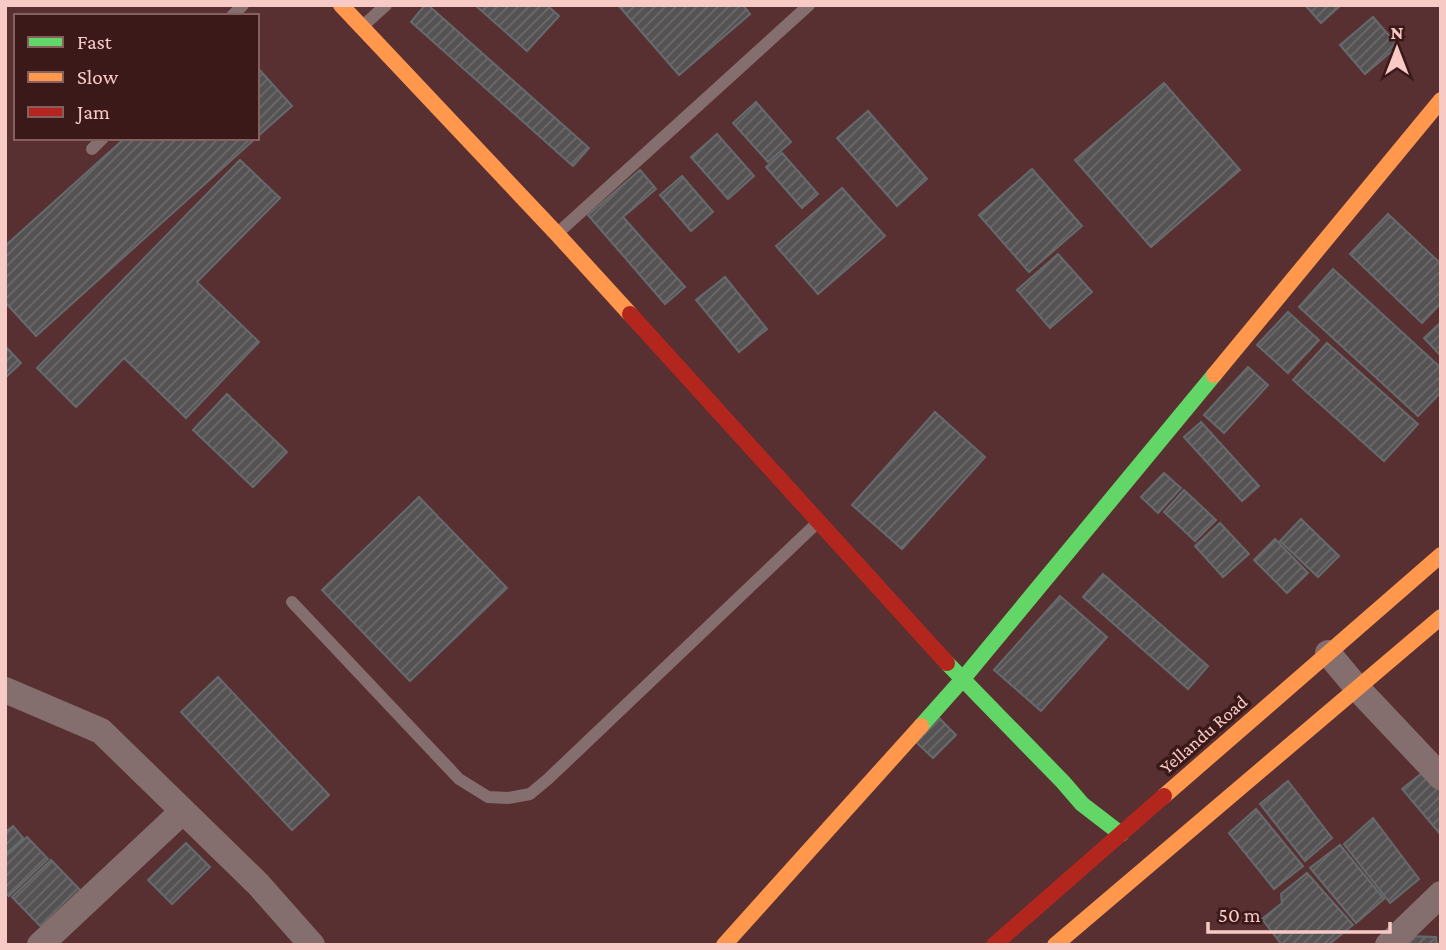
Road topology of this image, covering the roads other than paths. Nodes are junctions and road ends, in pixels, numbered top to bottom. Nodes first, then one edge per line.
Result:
1 (341, 5) edge
2 (386, 5) edge
3 (809, 5) edge
4 (361, 28) junction
5 (1441, 100) edge
6 (101, 140) edge
7 (92, 149) dead end
8 (557, 234) junction
9 (819, 522) junction
10 (1441, 555) edge
11 (292, 602) dead end
12 (1441, 617) edge
13 (1328, 653) junction
14 (962, 680) junction
15 (1358, 689) junction
16 (5, 690) edge
17 (1441, 777) edge
18 (183, 811) junction
19 (1121, 834) junction
20 (1441, 894) edge
21 (40, 945) edge
22 (312, 945) edge
23 (724, 945) edge
24 (994, 945) edge
25 (1055, 945) edge
26 (1388, 945) edge

1 - 4 street
2 - 4 lane
3 - 8 lane
4 - 8 street
5 - 14 street
6 - 7 lane
8 - 9 street
9 - 11 lane
9 - 14 street
10 - 13 street, Yellandu Road
12 - 15 street
13 - 15 street
13 - 19 street, Yellandu Road
14 - 19 street
14 - 23 street
15 - 17 street
15 - 25 street
16 - 18 street
18 - 21 street
18 - 22 street
19 - 24 street, Yellandu Road
20 - 26 street

